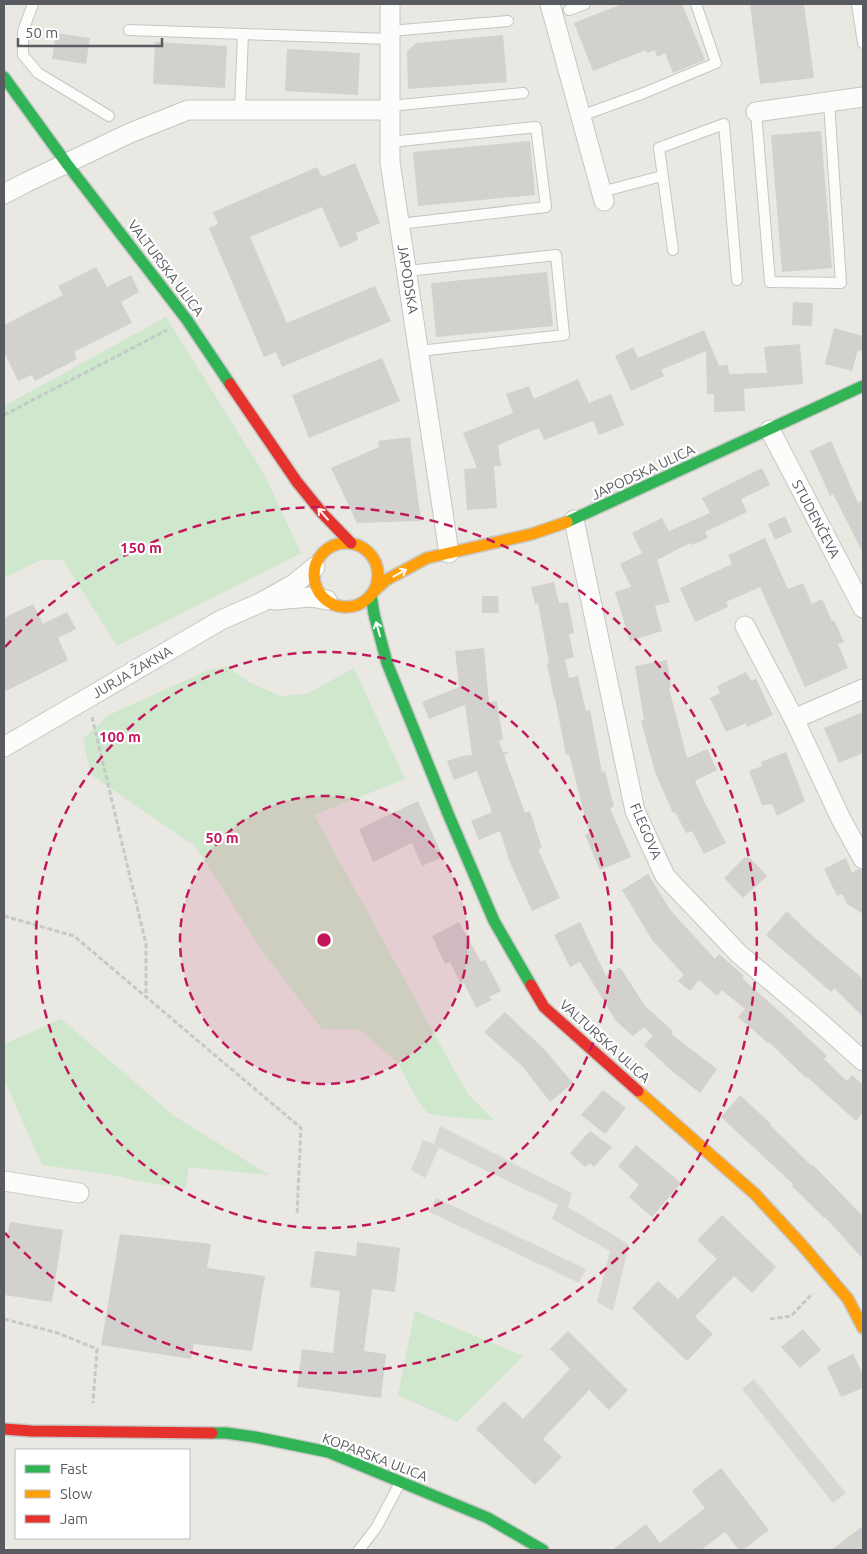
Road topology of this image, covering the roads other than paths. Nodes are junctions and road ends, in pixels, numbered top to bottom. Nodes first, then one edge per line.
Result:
1 (33, 4) edge
2 (390, 4) edge
3 (550, 4) edge
4 (585, 4) edge
5 (696, 4) edge
6 (857, 4) edge
7 (569, 10) dead end
8 (508, 21) dead end
9 (129, 30) dead end
10 (243, 34) junction
11 (390, 35) junction
12 (863, 43) edge
13 (4, 77) edge
14 (523, 93) dead end
15 (863, 98) edge
16 (830, 102) junction
17 (390, 108) junction
18 (240, 109) junction
19 (756, 112) joint
20 (109, 116) dead end
21 (581, 116) junction
22 (390, 142) junction
23 (67, 164) junction
24 (662, 176) junction
25 (4, 194) edge
26 (602, 197) joint
27 (400, 224) junction
28 (673, 250) dead end
29 (406, 271) junction
30 (737, 280) dead end
31 (419, 352) junction
32 (863, 386) edge
33 (770, 430) junction
34 (297, 482) junction
35 (310, 517) dead end
36 (574, 520) junction
37 (316, 541) dead end
38 (351, 543) junction
39 (368, 552) junction
40 (449, 553) junction
41 (388, 555) dead end
42 (404, 556) dead end
43 (427, 558) junction
44 (317, 563) junction
45 (373, 593) junction
46 (262, 602) junction
47 (331, 603) junction
48 (863, 608) edge
49 (353, 619) dead end
50 (745, 626) dead end
51 (370, 639) dead end
52 (387, 663) junction
53 (863, 689) edge
54 (794, 719) junction
55 (4, 747) edge
56 (863, 859) edge
57 (863, 1061) edge
58 (4, 1180) edge
59 (79, 1193) dead end
60 (863, 1328) edge
61 (4, 1429) edge
62 (401, 1482) junction
63 (359, 1550) edge
64 (543, 1550) edge

1 - 20 lane
2 - 11 street, JAPODSKA
3 - 21 street
4 - 7 lane
5 - 21 lane
6 - 12 lane
8 - 11 lane
9 - 10 lane
10 - 11 lane
10 - 18 lane
11 - 17 street, JAPODSKA
13 - 23 street, VALTURSKA ULICA
14 - 17 lane
15 - 16 street
16 - 19 street
16 - 19 lane
17 - 18 street
17 - 22 street, JAPODSKA
18 - 23 street
21 - 26 street
22 - 27 street, JAPODSKA
22 - 27 lane
23 - 25 street
23 - 34 street, VALTURSKA ULICA
24 - 26 lane
24 - 28 lane
24 - 30 lane
27 - 29 street, JAPODSKA
29 - 31 street, JAPODSKA
29 - 31 lane
31 - 40 street, JAPODSKA
32 - 33 street, JAPODSKA ULICA
33 - 36 street, JAPODSKA ULICA
33 - 48 street, STUDENČEVA
34 - 35 street, VALTURSKA ULICA
38 -> 34 street, VALTURSKA ULICA
36 - 40 street, JAPODSKA ULICA
36 - 57 street, FLEGOVA
37 - 44 street
38 - 39 street
38 - 44 street
39 - 41 street
39 - 45 street
40 - 43 street, JAPODSKA ULICA
42 - 43 street, JAPODSKA ULICA
45 -> 43 street, JAPODSKA ULICA
44 - 46 street, JURJA ŽAKNA
44 - 47 street
45 - 47 street
52 -> 45 street, VALTURSKA ULICA
46 - 47 street, JURJA ŽAKNA
46 - 55 street, JURJA ŽAKNA
47 - 49 street
50 - 54 street
51 - 52 street, VALTURSKA ULICA
52 - 60 street, VALTURSKA ULICA
53 - 54 street
54 - 56 street
58 - 59 street
61 - 62 street, KOPARSKA ULICA
62 - 63 lane
62 - 64 street, KOPARSKA ULICA

